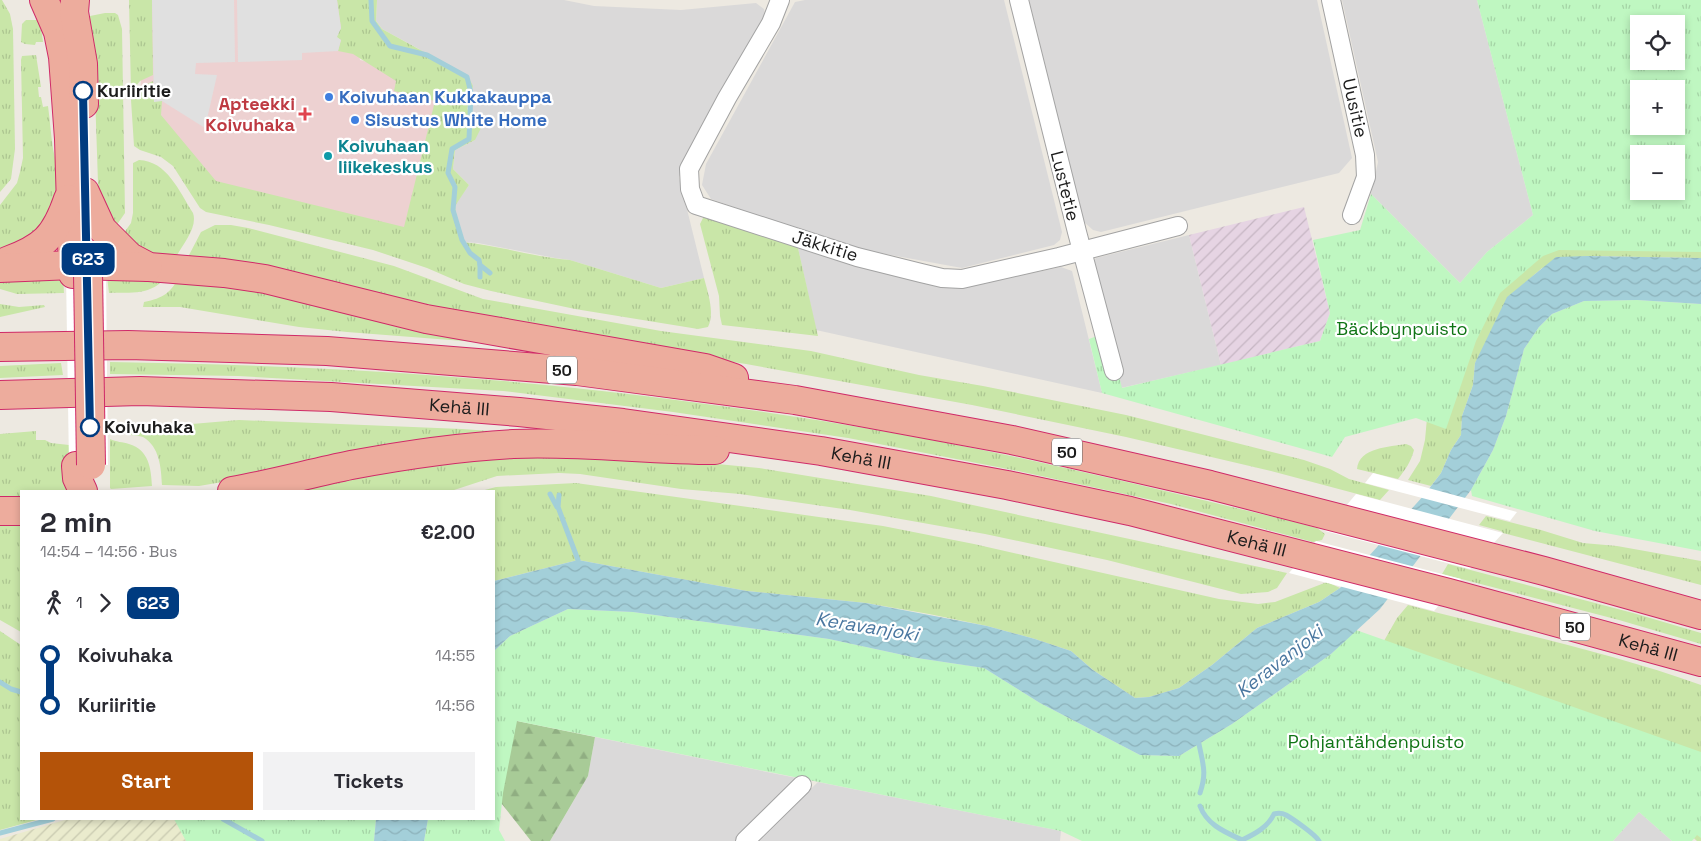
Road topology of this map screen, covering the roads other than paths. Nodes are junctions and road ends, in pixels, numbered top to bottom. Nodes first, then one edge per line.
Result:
1 (44, 0) edge
2 (75, 0) edge
3 (780, 0) edge
4 (1019, 0) edge
5 (1331, 0) edge
6 (78, 193) junction
7 (1352, 215) dead end
8 (1178, 226) dead end
9 (1082, 251) junction
10 (0, 263) edge
11 (149, 267) junction
12 (0, 268) edge
13 (80, 269) junction
14 (0, 348) edge
15 (1114, 371) dead end
16 (0, 395) edge
17 (795, 400) junction
18 (821, 451) junction
19 (85, 474) edge
20 (83, 490) edge
21 (237, 490) edge
22 (0, 511) edge
23 (20, 512) edge
24 (1544, 571) junction
25 (1701, 595) edge
26 (1701, 615) edge
27 (1701, 662) edge
28 (802, 785) dead end
29 (745, 841) edge

1 - 6 highway
2 - 6 highway
3 - 9 street, Jäkkitie
4 - 9 street, Lustetie
5 - 7 street, Uusitie
6 - 10 highway
6 - 11 highway
6 - 13 highway
8 - 9 street, Jäkkitie
9 - 15 street, Lustetie
11 - 13 highway
11 - 17 highway
12 - 13 highway
13 - 19 highway, bridge
14 - 17 highway, 50
16 - 18 highway, Kehä III / 50
17 - 24 highway, 50
18 - 21 highway
18 - 27 highway, Kehä III / 50
19 - 20 highway
22 - 23 highway
24 - 25 highway
24 - 26 highway, 50
28 - 29 street

